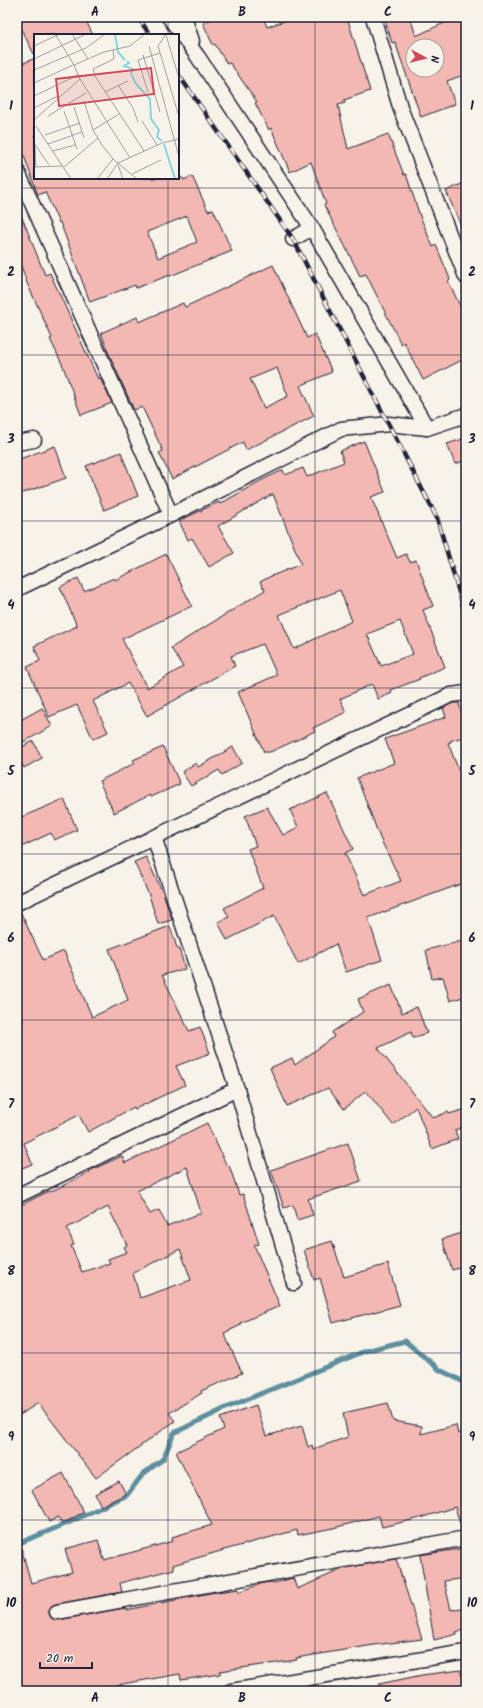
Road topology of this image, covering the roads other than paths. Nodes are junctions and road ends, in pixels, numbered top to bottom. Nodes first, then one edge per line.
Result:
1 (169, 17) edge
2 (184, 17) edge
3 (372, 17) edge
4 (198, 57) junction
5 (17, 170) edge
6 (312, 228) junction
7 (293, 239) dead end
8 (466, 277) edge
9 (466, 415) edge
10 (427, 428) junction
11 (34, 440) dead end
12 (17, 443) edge
13 (171, 514) junction
14 (17, 589) edge
15 (466, 693) edge
16 (154, 837) junction
17 (17, 903) edge
18 (237, 1089) junction
19 (17, 1196) edge
20 (294, 1283) dead end
21 (466, 1538) edge
22 (57, 1612) dead end
23 (466, 1652) edge
24 (231, 1691) edge

1 - 4 street
2 - 4 street
3 - 8 street
4 - 6 street
5 - 13 street
6 - 7 street
6 - 10 street
9 - 10 street
10 - 13 street
11 - 12 street
13 - 14 street
15 - 16 street
16 - 17 street
16 - 18 street
18 - 19 street
18 - 20 street
21 - 22 street
23 - 24 street

